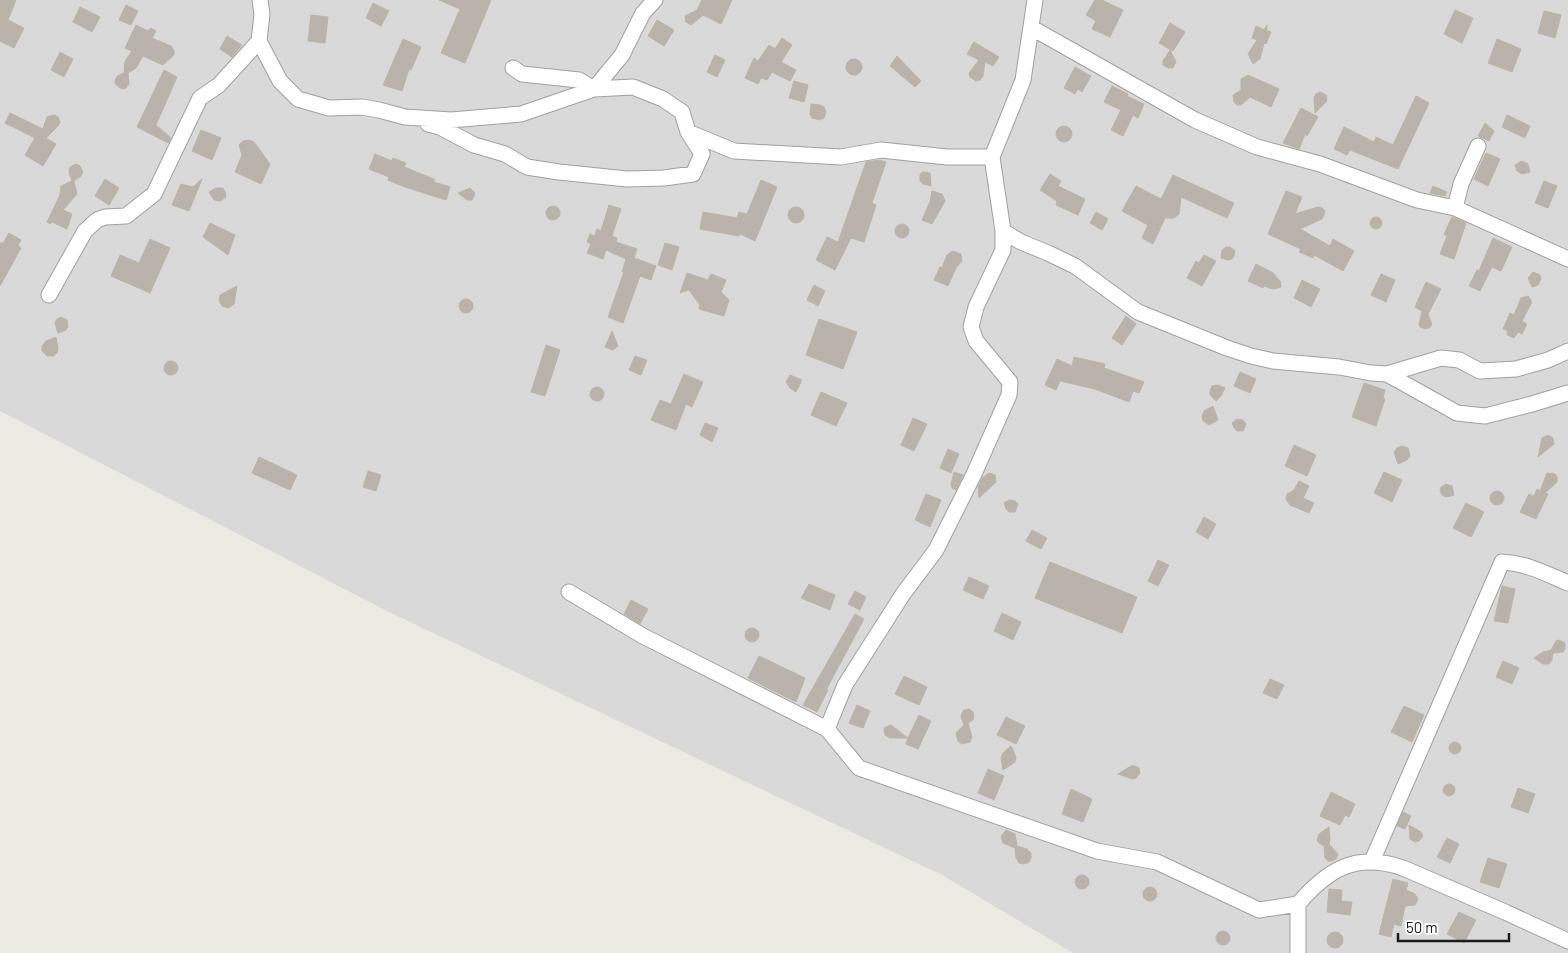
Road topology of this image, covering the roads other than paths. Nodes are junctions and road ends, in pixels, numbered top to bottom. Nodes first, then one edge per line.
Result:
1 (260, 0) edge
2 (655, 0) edge
3 (1035, 0) edge
4 (1032, 28) junction
5 (258, 41) junction
6 (513, 68) dead end
7 (594, 89) junction
8 (405, 118) junction
9 (688, 132) junction
10 (1478, 146) dead end
11 (992, 157) junction
12 (1455, 208) junction
13 (1003, 231) junction
14 (1568, 259) edge
15 (49, 296) dead end
16 (1568, 351) edge
17 (1387, 374) junction
18 (1568, 392) edge
19 (1568, 583) edge
20 (569, 592) dead end
21 (827, 729) junction
22 (1372, 861) junction
23 (1298, 904) junction
24 (1568, 941) edge
25 (1298, 953) edge

1 - 5 street
2 - 7 street
3 - 4 street
4 - 11 street
4 - 12 street
5 - 8 street
5 - 15 street
6 - 7 street
7 - 8 street
7 - 9 street
8 - 9 street
9 - 11 street
10 - 12 street
11 - 13 street
12 - 14 street
13 - 17 street
13 - 21 street
16 - 17 street
17 - 18 street
19 - 22 street
20 - 21 street
21 - 23 street
22 - 23 street
22 - 24 street
23 - 25 street

